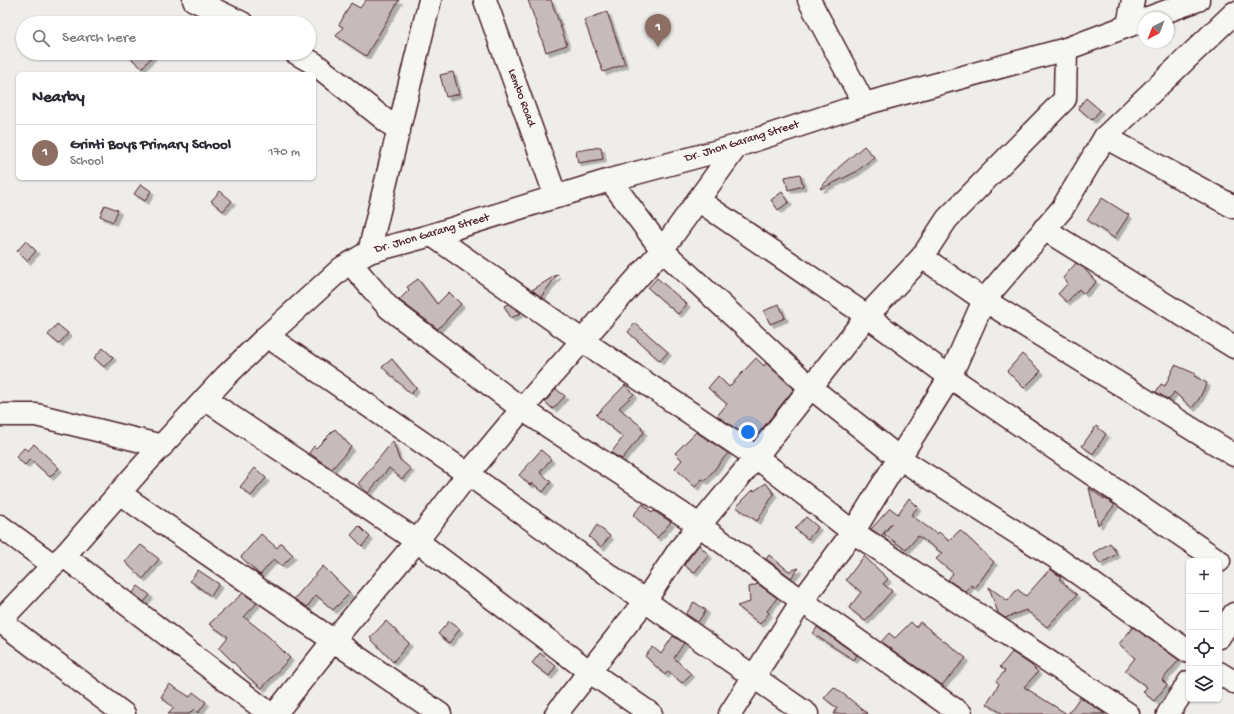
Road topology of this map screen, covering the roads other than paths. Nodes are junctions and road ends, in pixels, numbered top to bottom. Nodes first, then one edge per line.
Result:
1 (194, 0) edge
2 (430, 0) edge
3 (485, 0) edge
4 (809, 0) edge
5 (1133, 0) edge
6 (1198, 0) edge
7 (1165, 12) edge
8 (1234, 13) edge
9 (227, 16) edge
10 (1136, 22) edge
11 (1066, 49) junction
12 (308, 60) edge
13 (864, 104) junction
14 (399, 131) junction
15 (1105, 137) junction
16 (737, 146) junction
17 (610, 180) junction
18 (556, 197) junction
19 (698, 200) junction
20 (1234, 207) edge
21 (1044, 229) junction
22 (432, 235) junction
23 (662, 250) junction
24 (369, 252) junction
25 (922, 257) junction
26 (346, 266) junction
27 (984, 300) junction
28 (867, 316) junction
29 (267, 336) junction
30 (583, 341) junction
31 (1234, 347) edge
32 (950, 376) junction
33 (810, 387) junction
34 (205, 399) junction
35 (522, 409) junction
36 (0, 415) edge
37 (162, 446) junction
38 (1234, 455) edge
39 (756, 457) junction
40 (899, 458) junction
41 (468, 474) junction
42 (119, 493) junction
43 (699, 525) junction
44 (0, 526) edge
45 (853, 532) junction
46 (417, 541) junction
47 (1215, 558) edge
48 (59, 560) junction
49 (1222, 563) edge
50 (1234, 572) edge
51 (645, 601) junction
52 (802, 601) junction
53 (1234, 614) edge
54 (0, 621) edge
55 (1222, 632) edge
56 (333, 641) junction
57 (1186, 650) edge
58 (590, 672) junction
59 (1222, 675) edge
60 (755, 677) junction
61 (1234, 682) edge
62 (1186, 687) edge
63 (124, 714) edge
64 (270, 714) edge
65 (275, 714) edge
66 (440, 714) edge
67 (556, 714) edge
68 (651, 714) edge
69 (730, 714) edge
70 (807, 714) edge
71 (961, 714) edge
72 (1128, 714) edge
73 (1168, 714) edge

1 - 9 street
2 - 14 street
3 - 18 street, Lembo Road
4 - 13 street
5 - 10 street
6 - 7 street
8 - 15 street
10 - 11 street, Dr. Jhon Garang Street
11 - 13 street, Dr. Jhon Garang Street
11 - 25 street
12 - 14 street
13 - 16 street, Dr. Jhon Garang Street
14 - 24 street
15 - 20 street
15 - 21 street
16 - 17 street, Dr. Jhon Garang Street
16 - 19 street
17 - 18 street, Dr. Jhon Garang Street
17 - 23 street
18 - 22 street, Dr. Jhon Garang Street
19 - 23 street
19 - 28 street
21 - 27 street
21 - 31 street
22 - 24 street, Dr. Jhon Garang Street
22 - 30 street
23 - 30 street
23 - 33 street
24 - 26 street, Dr. Jhon Garang Street
25 - 27 street
25 - 28 street
26 - 29 street, Dr. Jhon Garang Street
26 - 35 street
27 - 32 street
27 - 38 street
28 - 32 street
28 - 33 street
29 - 34 street, Dr. Jhon Garang Street
29 - 41 street
30 - 35 street
30 - 39 street
32 - 40 street
32 - 47 street
33 - 39 street
33 - 40 street
34 - 37 street, Dr. Jhon Garang Street
34 - 46 street
35 - 41 street
35 - 43 street
36 - 37 street
37 - 42 street, Dr. Jhon Garang Street
39 - 43 street
39 - 45 street
40 - 45 street
40 - 57 street
41 - 46 street
41 - 51 street
42 - 48 street, Dr. Jhon Garang Street
42 - 56 street
43 - 51 street
43 - 52 street
44 - 48 street
45 - 52 street
45 - 72 street
46 - 56 street
46 - 58 street
48 - 54 street, Dr. Jhon Garang Street
48 - 64 street
49 - 50 street
51 - 58 street
51 - 60 street
52 - 60 street
52 - 71 street
53 - 55 street
54 - 63 street
56 - 65 street
56 - 66 street
58 - 67 street
58 - 68 street
59 - 61 street
60 - 69 street
60 - 70 street
62 - 73 street

